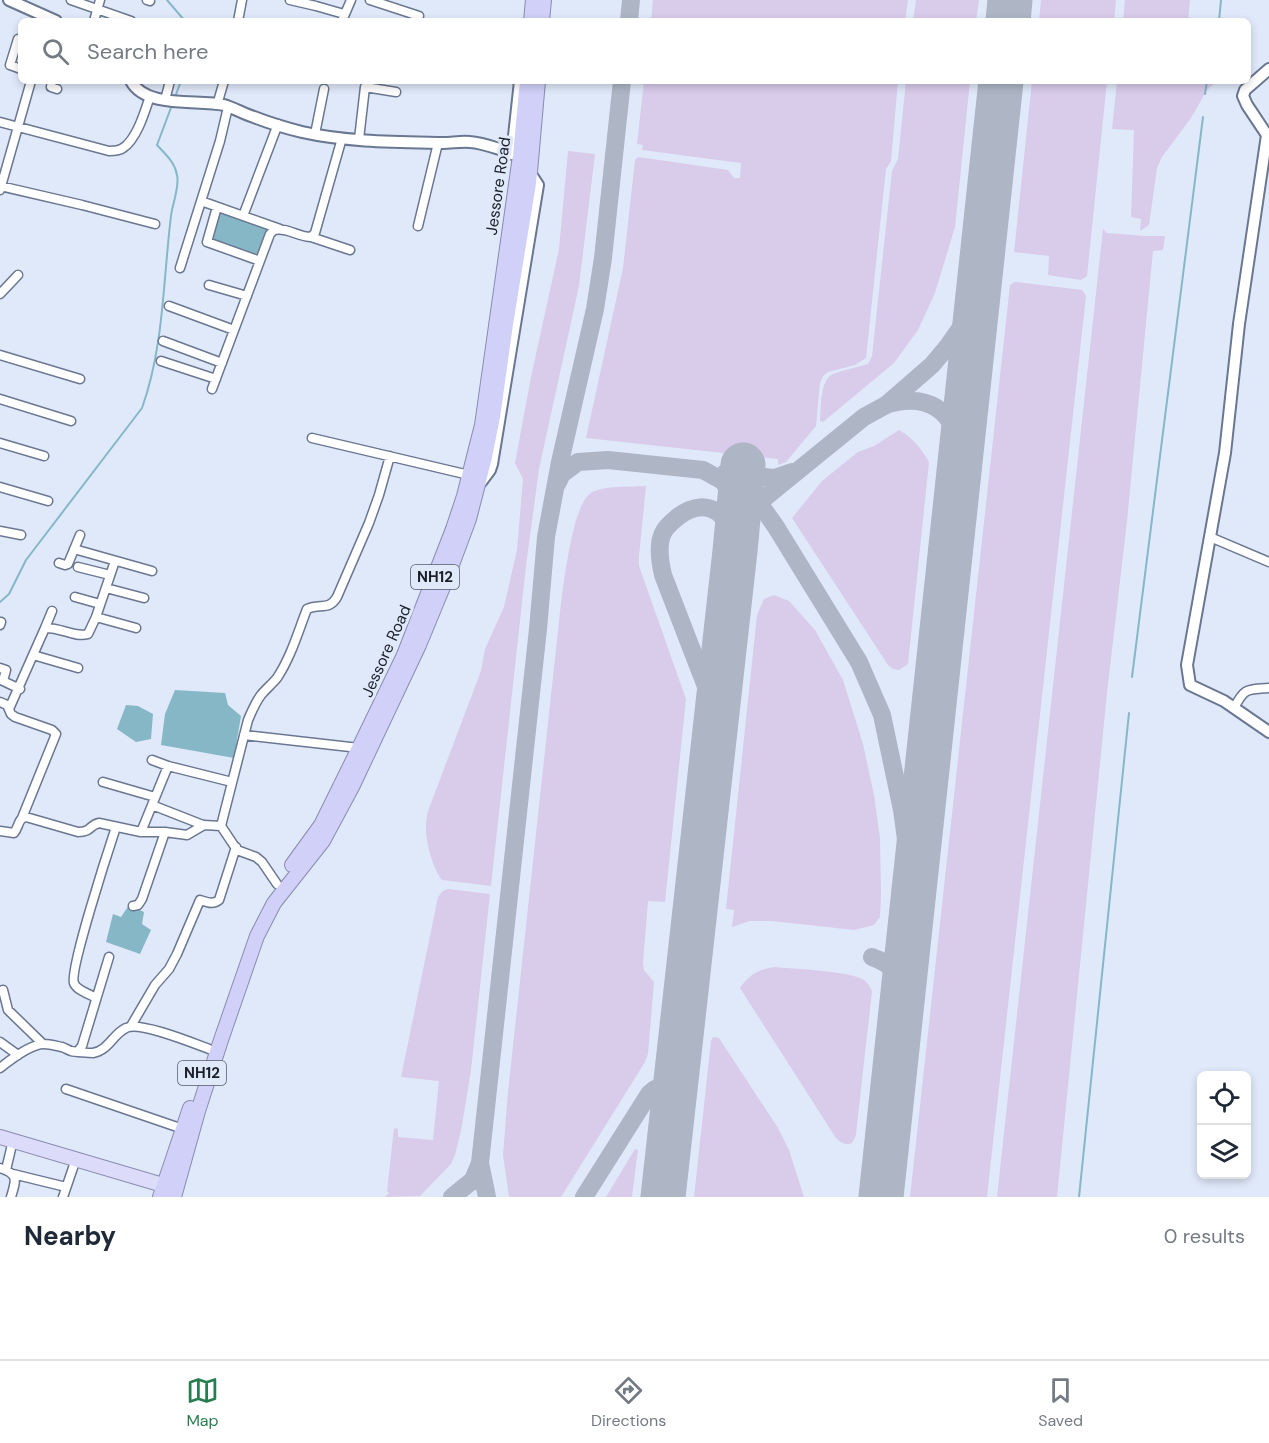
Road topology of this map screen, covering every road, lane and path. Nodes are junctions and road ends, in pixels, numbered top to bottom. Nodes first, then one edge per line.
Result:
1 (9, 0) edge
2 (71, 0) edge
3 (242, 0) edge
4 (290, 0) edge
5 (351, 0) edge
6 (370, 0) edge
7 (526, 0) edge
8 (533, 0) edge
9 (544, 0) edge
10 (99, 4) edge
11 (419, 16) dead end
12 (49, 18) edge
13 (125, 18) edge
14 (239, 18) edge
15 (343, 18) edge
16 (525, 18) edge
17 (531, 18) edge
18 (542, 18) edge
19 (18, 39) dead end
20 (0, 63) edge
21 (10, 65) junction
22 (18, 68) edge
23 (1269, 69) edge
24 (30, 84) edge
25 (132, 84) edge
26 (170, 84) edge
27 (224, 84) edge
28 (364, 84) edge
29 (520, 84) edge
30 (526, 84) edge
31 (537, 84) edge
32 (324, 89) dead end
33 (396, 92) dead end
34 (150, 96) junction
35 (170, 101) junction
36 (222, 106) junction
37 (0, 122) edge
38 (278, 124) junction
39 (18, 127) junction
40 (315, 134) junction
41 (342, 138) junction
42 (359, 139) junction
43 (438, 143) junction
44 (521, 155) junction
45 (0, 188) edge
46 (201, 201) junction
47 (217, 207) junction
48 (243, 216) junction
49 (155, 224) dead end
50 (418, 226) dead end
51 (280, 229) junction
52 (311, 237) junction
53 (350, 250) dead end
54 (260, 261) junction
55 (180, 268) dead end
56 (18, 275) dead end
57 (210, 285) dead end
58 (0, 294) edge
59 (247, 296) junction
60 (169, 306) dead end
61 (234, 330) junction
62 (163, 341) dead end
63 (0, 355) edge
64 (161, 361) dead end
65 (222, 363) junction
66 (80, 379) dead end
67 (216, 379) junction
68 (212, 388) dead end
69 (0, 399) edge
70 (71, 421) dead end
71 (312, 438) dead end
72 (0, 443) edge
73 (44, 456) dead end
74 (390, 456) junction
75 (474, 480) junction
76 (0, 487) edge
77 (48, 501) dead end
78 (0, 531) edge
79 (21, 535) dead end
80 (80, 535) dead end
81 (1210, 537) junction
82 (74, 549) junction
83 (115, 561) junction
84 (1269, 562) edge
85 (59, 563) dead end
86 (78, 567) dead end
87 (152, 572) dead end
88 (111, 575) junction
89 (106, 588) junction
90 (75, 597) dead end
91 (144, 598) dead end
92 (100, 604) junction
93 (52, 611) dead end
94 (96, 617) junction
95 (45, 628) junction
96 (136, 628) dead end
97 (33, 655) junction
98 (0, 668) edge
99 (78, 668) dead end
100 (1269, 688) edge
101 (20, 689) junction
102 (0, 702) edge
103 (1234, 708) junction
104 (9, 709) junction
105 (1269, 732) edge
106 (244, 735) junction
107 (359, 748) junction
108 (152, 760) dead end
109 (168, 766) junction
110 (103, 782) dead end
111 (232, 782) junction
112 (154, 801) junction
113 (21, 818) junction
114 (203, 825) junction
115 (221, 826) junction
116 (116, 827) junction
117 (0, 831) edge
118 (141, 832) junction
119 (165, 832) junction
120 (236, 847) junction
121 (277, 884) junction
122 (133, 906) dead end
123 (109, 957) dead end
124 (3, 990) dead end
125 (96, 998) junction
126 (131, 1026) junction
127 (0, 1042) edge
128 (43, 1044) junction
129 (210, 1049) junction
130 (78, 1051) junction
131 (18, 1055) junction
132 (0, 1068) edge
133 (66, 1089) dead end
134 (183, 1128) junction
135 (7, 1139) edge
136 (75, 1159) junction
137 (6, 1171) edge
138 (66, 1187) junction
139 (168, 1192) edge
140 (11, 1197) edge
141 (63, 1197) edge

1 - 12 street
2 - 10 street
3 - 14 street
4 - 15 street
5 - 15 street
6 - 11 street
7 - 16 street
8 - 17 highway
9 - 18 highway
10 - 13 street
19 - 21 street
20 - 21 street
21 - 22 street
23 - 81 street
24 - 39 street
25 - 34 street
26 - 35 street
27 - 36 street
28 - 33 street
28 - 42 street
29 - 44 street
30 - 44 highway, Jessore Road / NH12
31 - 44 highway, NH12
32 - 40 street
34 - 35 street
34 - 39 street
35 - 36 street
36 - 38 street
36 - 46 street
37 - 39 street
38 - 40 street
38 - 48 street
39 - 45 street
40 - 41 street
41 - 42 street
41 - 52 street
42 - 43 street
43 - 44 street
43 - 50 street
44 - 75 highway, Jessore Road / NH12
44 - 75 highway, NH12
45 - 49 street
46 - 47 street
46 - 55 street
47 - 48 street
47 - 54 street
48 - 51 street
51 - 52 street
51 - 54 street
52 - 53 street
54 - 59 street
56 - 58 street
57 - 59 street
59 - 61 street
60 - 61 street
61 - 65 street
62 - 65 street
63 - 66 street
64 - 67 street
65 - 67 street
67 - 68 street
69 - 70 street
71 - 74 street
72 - 73 street
74 - 75 street
74 - 106 street
75 - 107 highway, Jessore Road / NH12
75 - 139 highway, NH12
76 - 77 street
78 - 79 street
80 - 82 street
81 - 84 street
81 - 103 street
82 - 83 street
82 - 85 street
83 - 87 street
83 - 88 street
86 - 88 street
88 - 89 street
89 - 91 street
89 - 92 street
90 - 92 street
92 - 94 street
93 - 95 street
94 - 95 street
94 - 96 street
95 - 97 street
97 - 99 street
97 - 101 street
98 - 101 street
100 - 103 street
101 - 104 street
102 - 104 street
103 - 105 street
104 - 113 street
106 - 107 street
106 - 111 street
107 - 121 highway, Jessore Road / NH12
108 - 109 street
109 - 111 street
109 - 112 street
110 - 112 street
111 - 115 street
112 - 114 street
112 - 118 street
113 - 116 street
113 - 117 street
114 - 115 street
114 - 119 street
115 - 120 street
116 - 118 street
116 - 125 street
118 - 119 street
119 - 122 street
120 - 121 street
120 - 126 street
121 - 129 highway, Jessore Road / NH12
123 - 125 street
124 - 128 street
125 - 130 street
126 - 129 street
126 - 130 street
127 - 131 street
128 - 130 street
128 - 131 street
129 - 134 highway, Jessore Road / NH12
131 - 132 street
133 - 134 street
134 - 139 highway, Jessore Road / NH12
135 - 136 main road
135 - 137 street
136 - 138 street
136 - 139 main road
137 - 138 street
137 - 140 street
138 - 141 street

